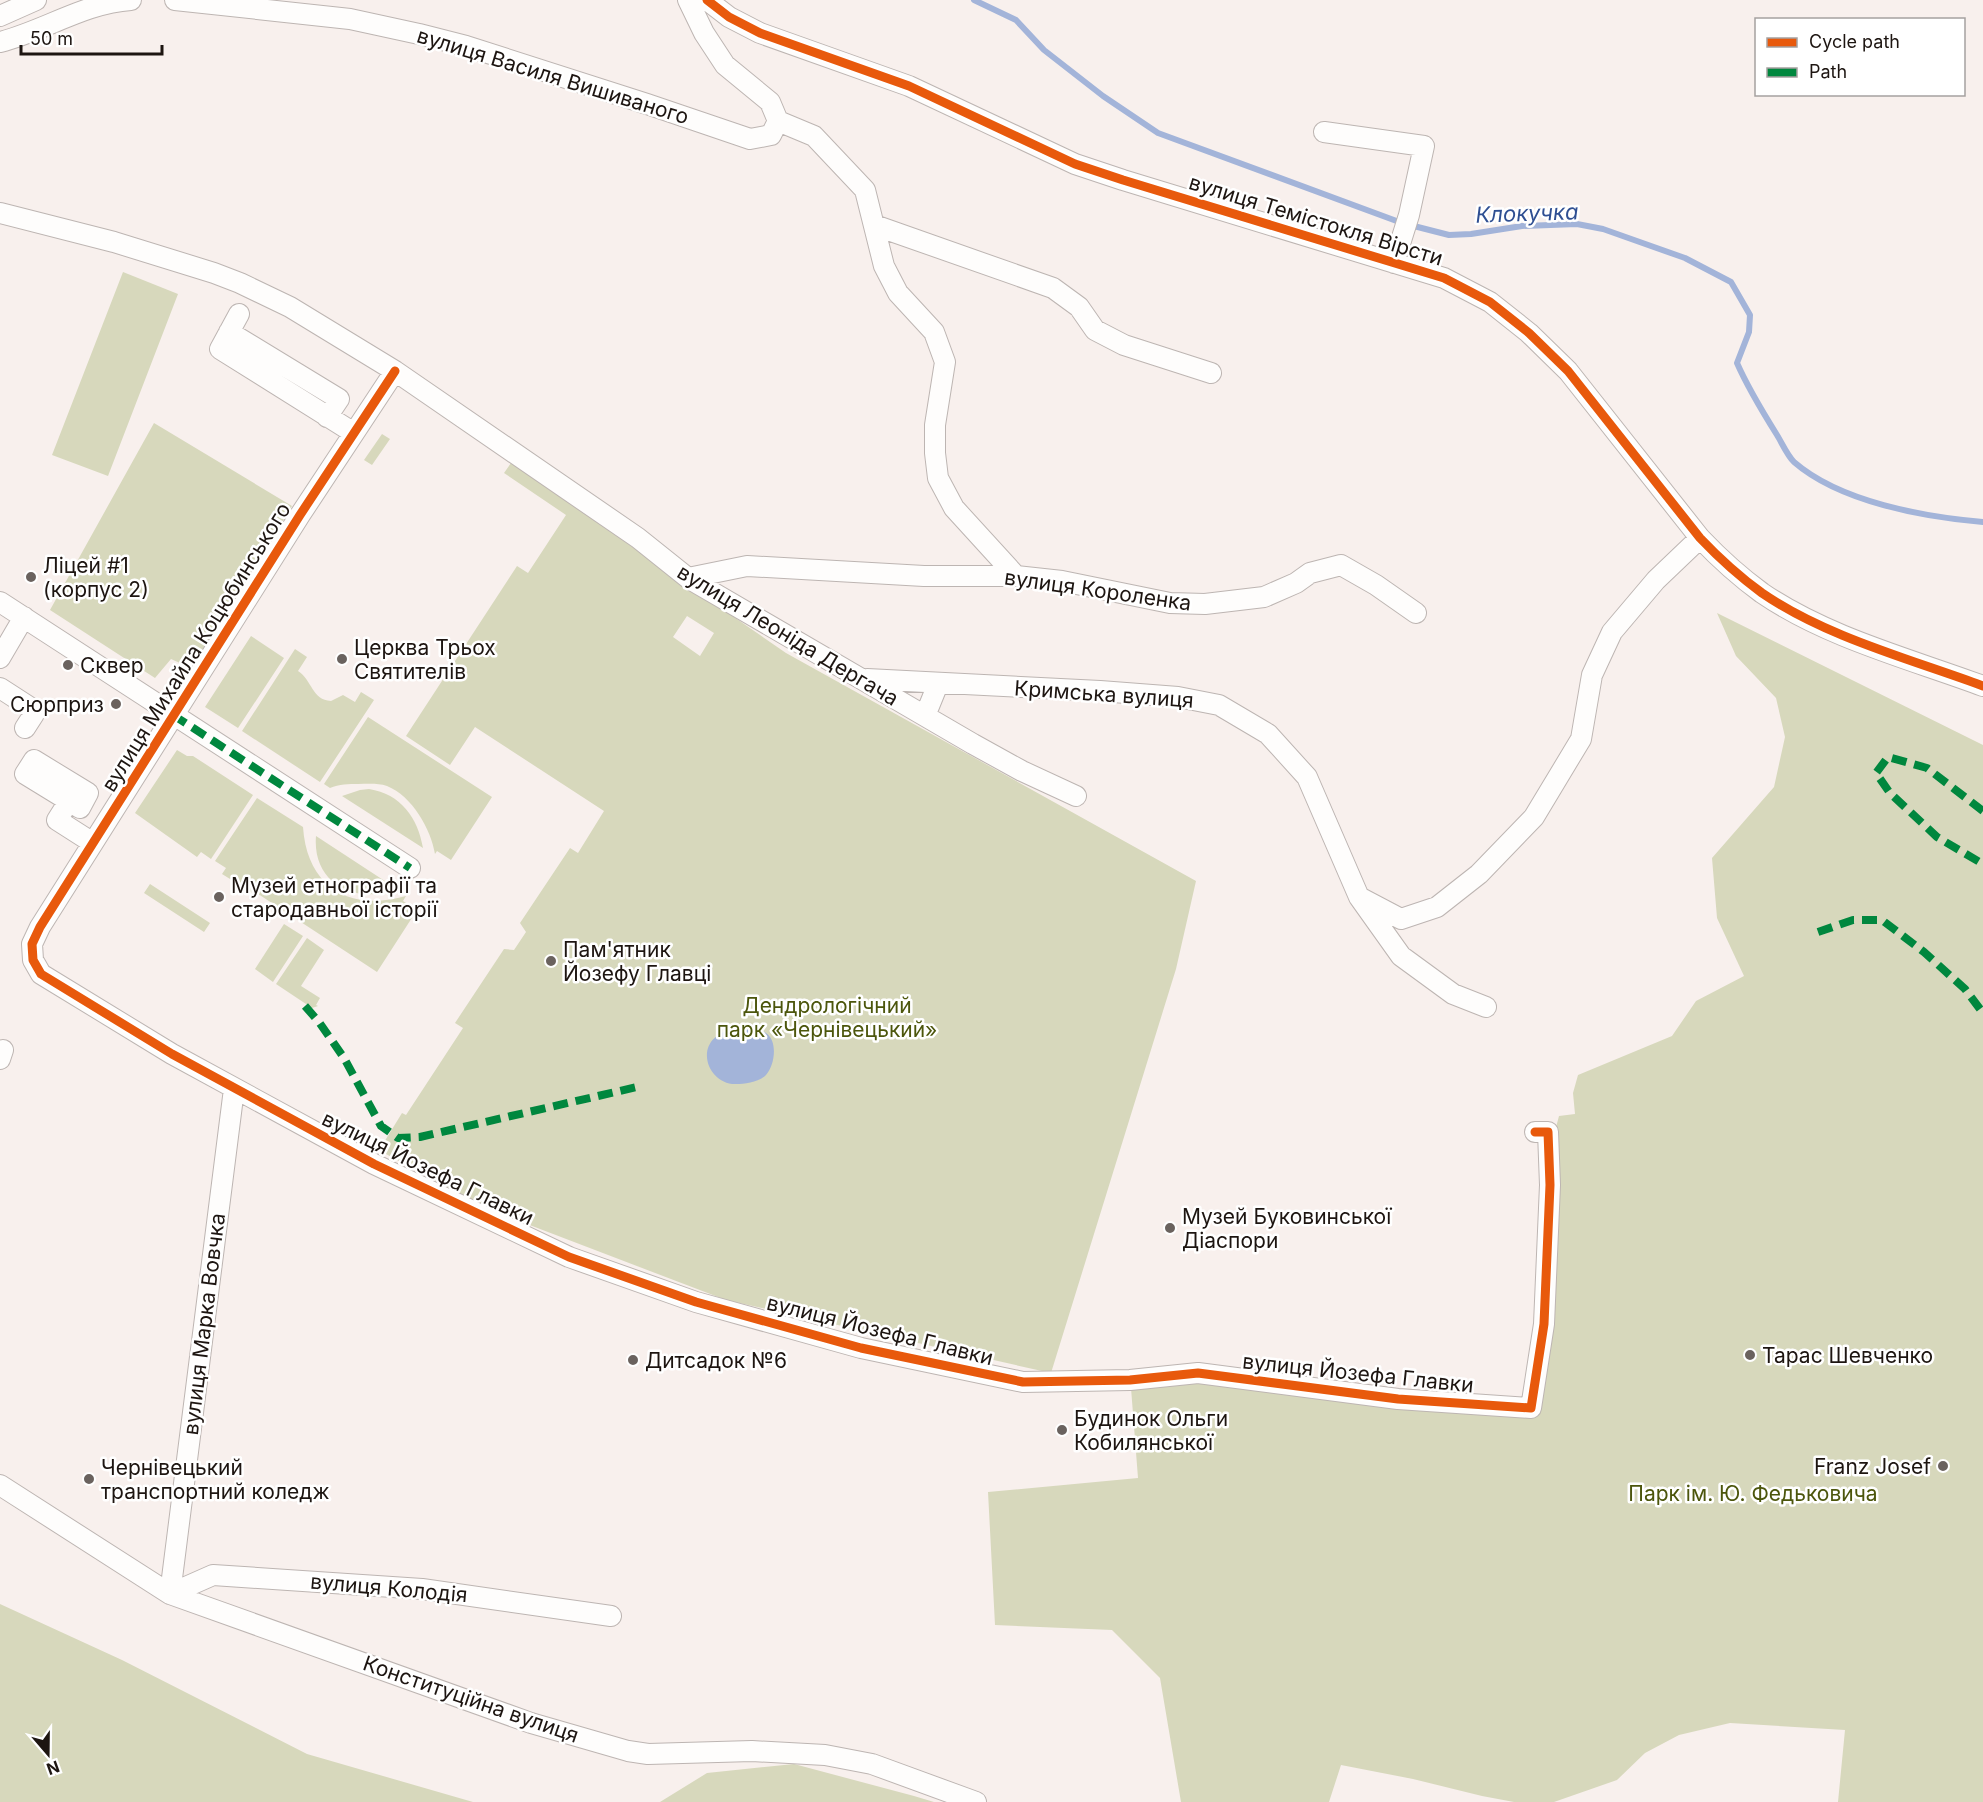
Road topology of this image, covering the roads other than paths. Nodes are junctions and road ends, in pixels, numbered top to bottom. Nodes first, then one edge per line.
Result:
1 (36, 0) edge
2 (131, 0) edge
3 (175, 0) edge
4 (688, 0) edge
5 (707, 0) edge
6 (0, 16) edge
7 (0, 42) edge
8 (778, 121) junction
9 (1324, 132) dead end
10 (0, 213) edge
11 (874, 225) junction
12 (1394, 263) junction
13 (239, 314) dead end
14 (395, 371) junction
15 (1211, 373) dead end
16 (354, 433) junction
17 (1700, 538) junction
18 (1016, 576) junction
19 (688, 578) junction
20 (0, 602) edge
21 (1416, 614) dead end
22 (24, 617) junction
23 (0, 658) edge
24 (860, 679) junction
25 (938, 684) junction
26 (1983, 686) edge
27 (0, 688) edge
28 (173, 715) junction
29 (926, 716) junction
30 (25, 728) dead end
31 (1076, 796) dead end
32 (69, 801) dead end
33 (93, 843) junction
34 (410, 868) dead end
35 (1359, 897) junction
36 (32, 944) joint
37 (1486, 1007) dead end
38 (234, 1089) junction
39 (1535, 1132) dead end
40 (0, 1485) edge
41 (170, 1594) junction
42 (611, 1616) dead end
43 (976, 1802) edge

1 - 6 street
2 - 7 street
3 - 8 street, вулиця Василя Вишиваного
4 - 8 street
5 - 12 street, вулиця Темістокля Вірсти
8 - 11 street
9 - 12 street
10 - 14 street, вулиця Леоніда Дергача
11 - 15 street
11 - 18 street
12 - 17 street, вулиця Темістокля Вірсти
13 - 16 street
14 - 16 street, вулиця Михайла Коцюбинського
14 - 19 street, вулиця Леоніда Дергача
16 - 28 street, вулиця Михайла Коцюбинського
17 - 26 street, вулиця Темістокля Вірсти
17 - 35 street
18 - 19 street, вулиця Короленка
18 - 21 street, вулиця Короленка
19 - 24 street, вулиця Леоніда Дергача
20 - 22 street
22 - 23 street
22 - 28 street
24 - 25 street, Кримська вулиця
24 - 29 street, вулиця Леоніда Дергача
25 - 29 street
25 - 35 street, Кримська вулиця
27 - 30 street
28 - 33 street, вулиця Михайла Коцюбинського
28 - 34 street
29 - 31 street, вулиця Леоніда Дергача
32 - 33 street
33 - 36 street, вулиця Михайла Коцюбинського
35 - 37 street, Кримська вулиця
36 - 38 street, вулиця Йозефа Главки
38 - 39 street, вулиця Йозефа Главки
38 - 41 street, вулиця Марка Вовчка
40 - 41 street, Конституційна вулиця
41 - 42 street, вулиця Колодія
41 - 43 street, Конституційна вулиця

